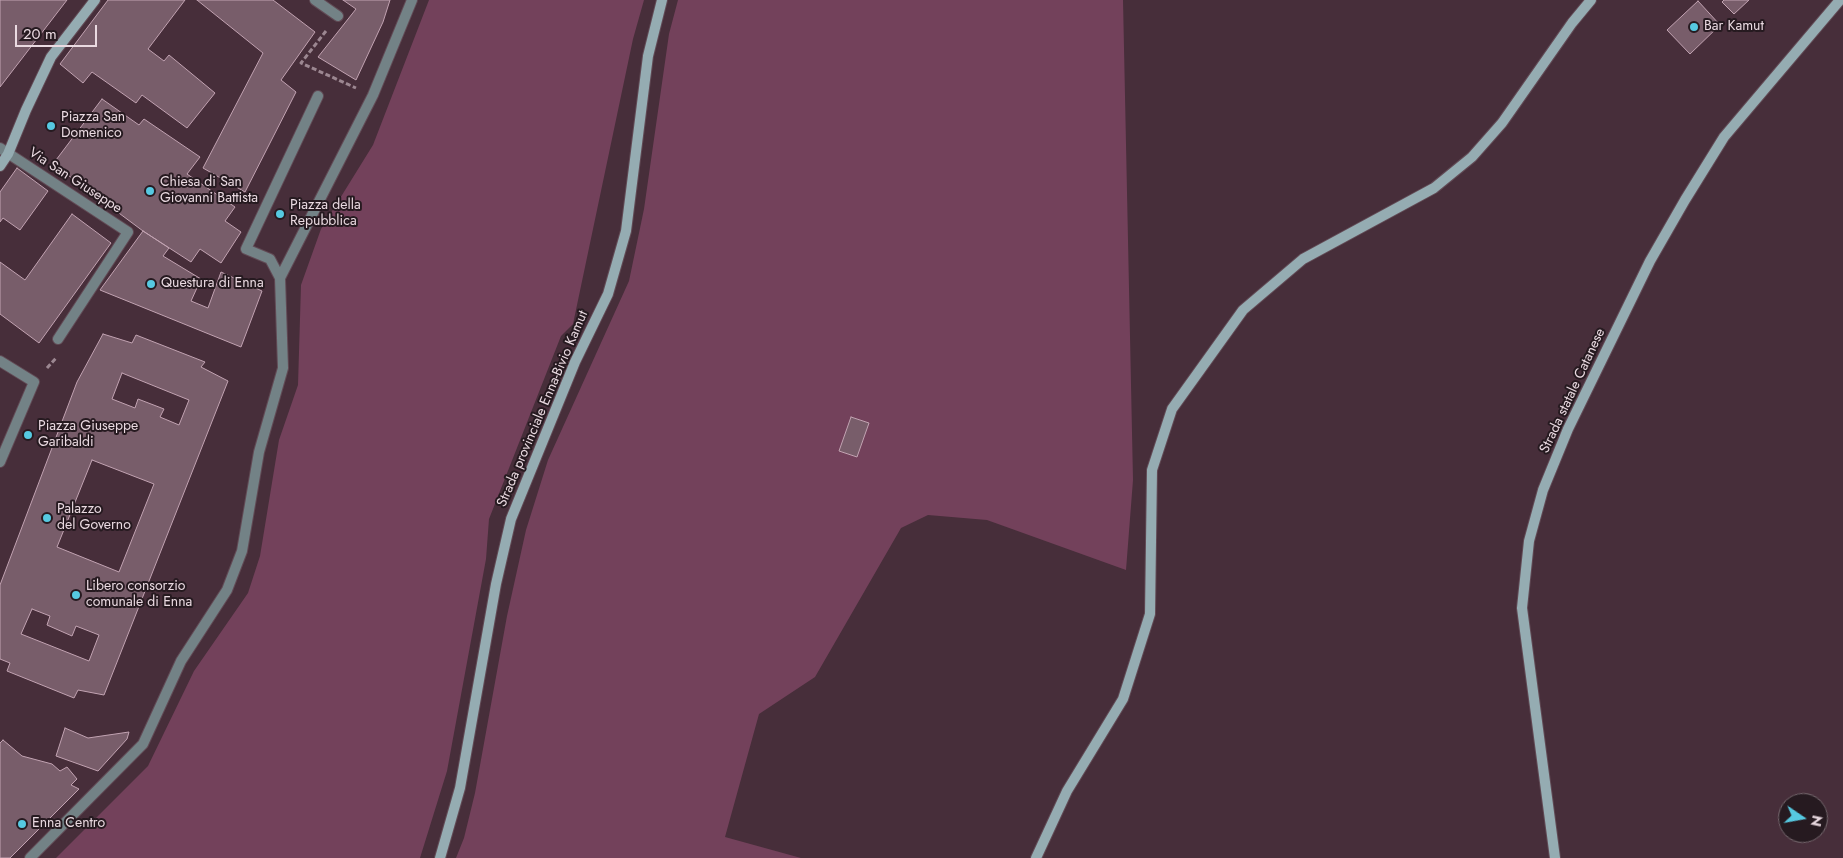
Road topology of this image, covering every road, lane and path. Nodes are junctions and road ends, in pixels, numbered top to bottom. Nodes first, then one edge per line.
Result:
1 (95, 0) edge
2 (315, 0) edge
3 (412, 0) edge
4 (662, 0) edge
5 (1591, 0) edge
6 (1840, 0) edge
7 (338, 16) joint
8 (374, 92) junction
9 (318, 96) dead end
10 (4, 151) edge
11 (0, 166) edge
12 (280, 278) junction
13 (58, 339) dead end
14 (0, 362) edge
15 (0, 462) edge
16 (30, 858) edge
17 (440, 858) edge
18 (1036, 858) edge
19 (1555, 858) edge

1 - 10 main road
2 - 7 street
3 - 8 street
4 - 17 main road, Strada provinciale Enna-Bivio Kamut
5 - 18 main road
6 - 19 main road, Strada statale Catanese
7 - 8 path
8 - 12 street
9 - 12 street
10 - 11 main road
10 - 13 street, Via San Giuseppe
12 - 16 street
14 - 15 street

